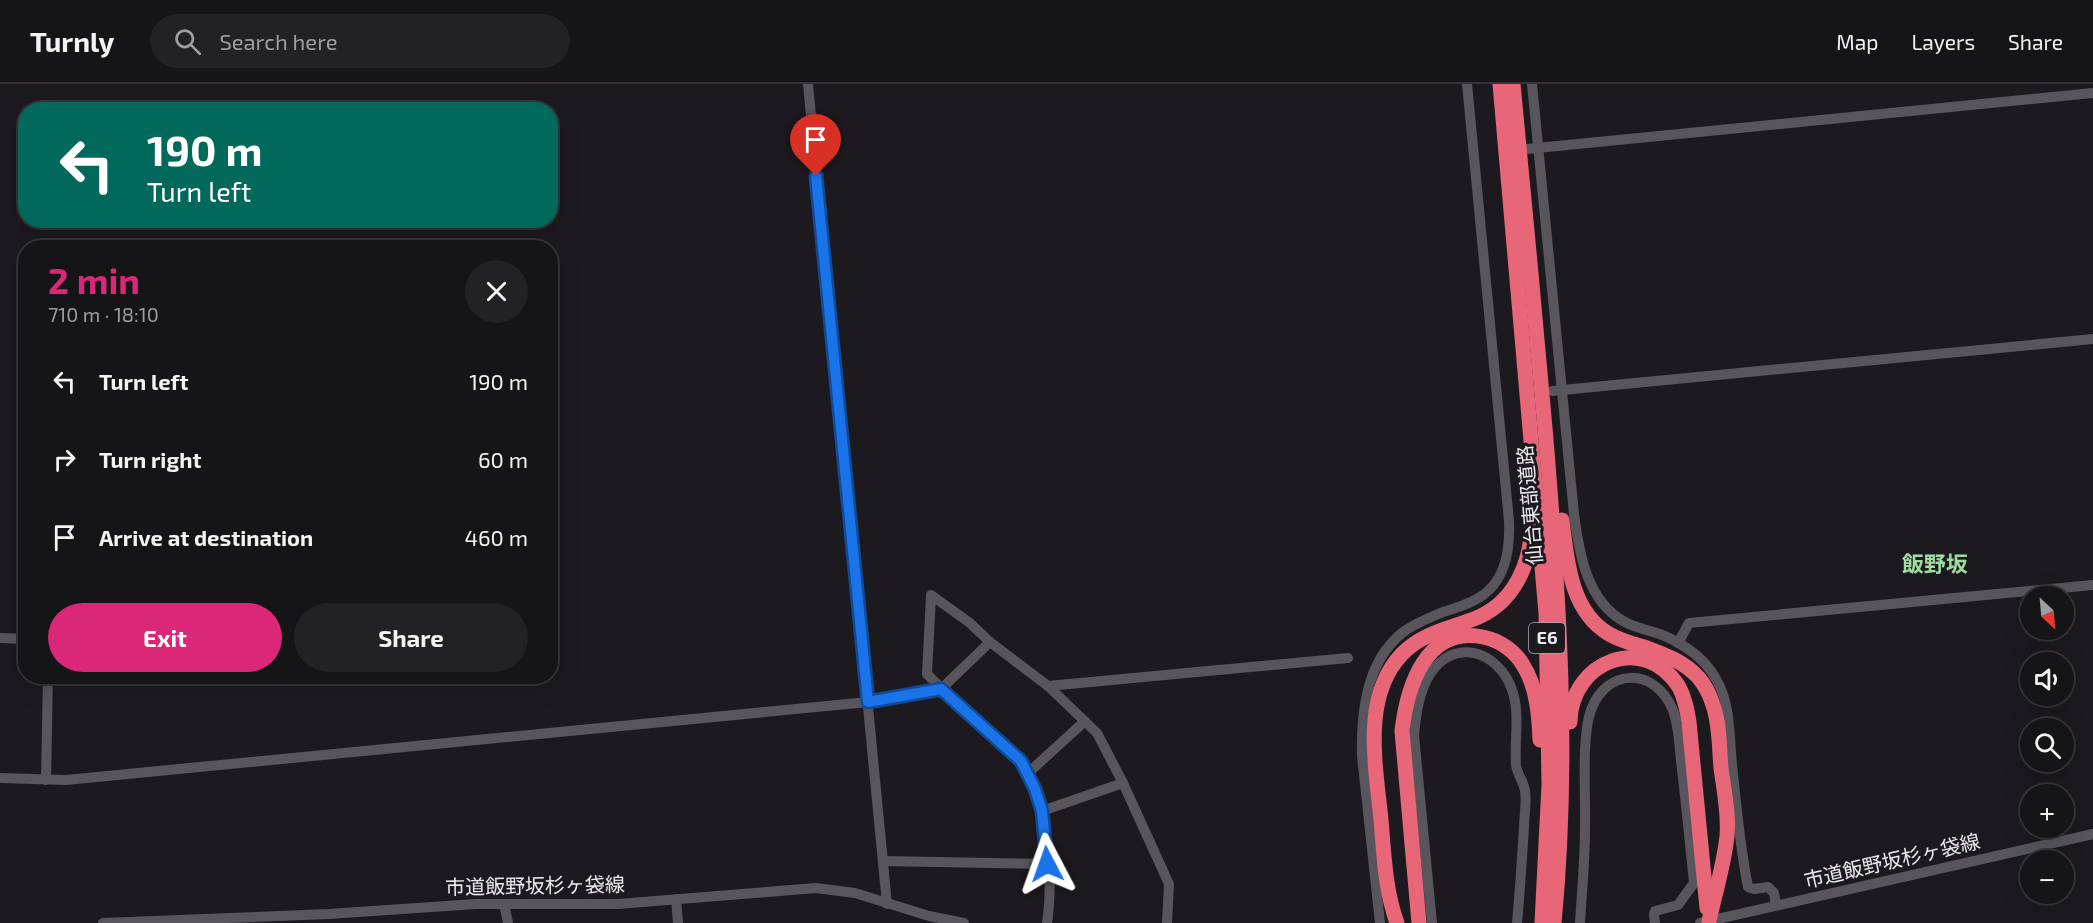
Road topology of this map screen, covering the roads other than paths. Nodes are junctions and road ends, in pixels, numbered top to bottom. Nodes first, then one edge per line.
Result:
1 (808, 84) edge
2 (1467, 84) edge
3 (1500, 84) edge
4 (1513, 84) edge
5 (1532, 84) edge
6 (2093, 93) edge
7 (1532, 148) junction
8 (2093, 339) edge
9 (1531, 352) junction
10 (1557, 391) junction
11 (2093, 585) edge
12 (0, 638) edge
13 (18, 639) edge
14 (990, 642) junction
15 (1678, 643) junction
16 (1348, 658) dead end
17 (48, 684) edge
18 (1048, 686) junction
19 (941, 689) junction
20 (868, 702) junction
21 (1085, 721) junction
22 (1027, 774) junction
23 (0, 778) edge
24 (46, 780) junction
25 (1123, 783) junction
26 (1042, 811) junction
27 (2093, 834) edge
28 (884, 861) junction
29 (1047, 864) junction
30 (676, 899) junction
31 (504, 904) junction
32 (887, 904) junction
33 (1776, 905) junction
34 (1555, 916) edge
35 (330, 918) edge
36 (1706, 922) edge
37 (104, 923) edge
38 (508, 923) edge
39 (678, 923) edge
40 (964, 923) edge
41 (1047, 923) edge
42 (1167, 923) edge
43 (1380, 923) edge
44 (1397, 923) edge
45 (1419, 923) edge
46 (1432, 923) edge
47 (1517, 923) edge
48 (1542, 923) edge
49 (1580, 923) edge
50 (1655, 923) edge

1 - 20 street
2 - 43 street
3 - 9 highway, 仙台東部道路 / E6
4 - 9 highway, 仙台東部道路 / E6
5 - 7 street
6 - 7 street
7 - 10 street
8 - 10 street
9 - 34 highway, 仙台東部道路 / E6
9 - 36 highway
9 - 44 highway
9 - 48 highway, 仙台東部道路 / E6
10 - 15 street
11 - 15 street
12 - 13 street
14 - 18 street
14 - 19 street
14 - 19 street
15 - 33 street
16 - 18 street
17 - 24 street
18 - 21 street
19 - 20 street
19 - 22 street
20 - 24 street
20 - 28 street
21 - 22 street
21 - 25 street
22 - 26 street
23 - 24 street
25 - 26 street
25 - 42 street
26 - 29 street
27 - 33 street, 市道飯野坂杉ヶ袋線
28 - 29 street
28 - 32 street
29 - 41 street
30 - 31 street, 市道飯野坂杉ヶ袋線
30 - 32 street, 市道飯野坂杉ヶ袋線
30 - 39 street
31 - 35 street, 市道飯野坂杉ヶ袋線
31 - 38 street
32 - 40 street, 市道飯野坂杉ヶ袋線
33 - 36 street, 市道飯野坂杉ヶ袋線
34 - 36 highway
35 - 37 street, 市道飯野坂杉ヶ袋線
45 - 48 highway
46 - 47 street
49 - 50 street

